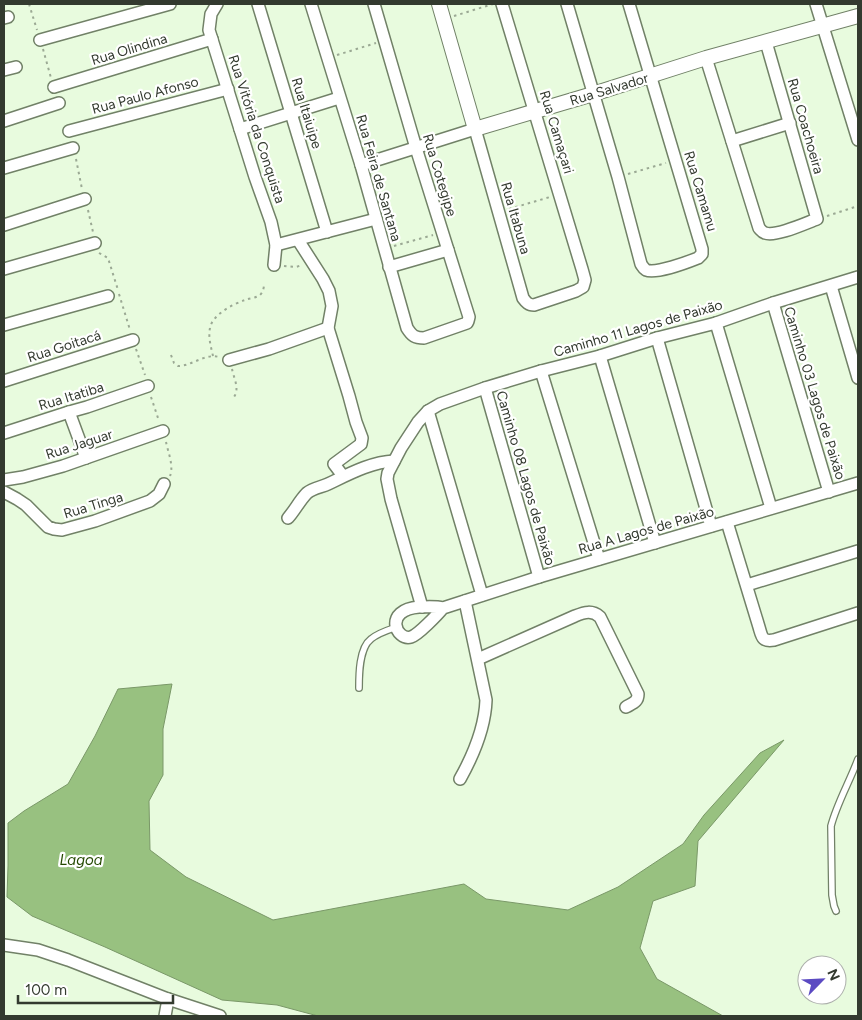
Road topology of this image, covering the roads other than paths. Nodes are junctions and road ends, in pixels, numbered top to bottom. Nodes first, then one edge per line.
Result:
1 (170, 4) edge
2 (216, 4) edge
3 (258, 4) edge
4 (310, 4) edge
5 (374, 4) edge
6 (439, 4) edge
7 (502, 4) edge
8 (567, 4) edge
9 (629, 4) edge
10 (816, 4) edge
11 (858, 16) edge
12 (823, 27) junction
13 (212, 39) junction
14 (40, 40) road end
15 (766, 42) junction
16 (706, 58) junction
17 (16, 66) dead end
18 (4, 70) edge
19 (650, 77) junction
20 (54, 88) road end
21 (228, 89) junction
22 (594, 94) junction
23 (339, 98) junction
24 (59, 103) dead end
25 (535, 112) junction
26 (292, 114) junction
27 (4, 121) edge
28 (790, 123) junction
29 (475, 129) junction
30 (240, 130) junction
31 (69, 131) dead end
32 (858, 140) edge
33 (732, 141) junction
34 (73, 148) dead end
35 (416, 148) junction
36 (361, 165) junction
37 (4, 168) edge
38 (85, 199) dead end
39 (376, 218) junction
40 (4, 225) edge
41 (327, 232) junction
42 (298, 240) junction
43 (95, 243) road end
44 (276, 246) junction
45 (448, 250) junction
46 (274, 265) road end
47 (389, 267) junction
48 (4, 269) edge
49 (858, 277) edge
50 (831, 286) junction
51 (108, 296) dead end
52 (773, 303) junction
53 (538, 304) joint
54 (716, 323) junction
55 (4, 325) edge
56 (328, 328) junction
57 (437, 334) joint
58 (657, 338) junction
59 (133, 340) road end
60 (600, 356) junction
61 (229, 360) road end
62 (541, 371) junction
63 (858, 378) edge
64 (4, 381) edge
65 (148, 386) road end
66 (485, 388) junction
67 (428, 410) junction
68 (69, 412) junction
69 (163, 431) road end
70 (4, 433) edge
71 (86, 458) junction
72 (394, 461) junction
73 (343, 476) junction
74 (4, 480) edge
75 (858, 483) edge
76 (164, 484) road end
77 (4, 492) edge
78 (829, 492) junction
79 (771, 508) junction
80 (288, 518) dead end
81 (727, 522) junction
82 (711, 526) junction
83 (655, 542) junction
84 (858, 551) edge
85 (599, 559) junction
86 (539, 577) junction
87 (747, 585) junction
88 (482, 596) junction
89 (465, 601) junction
90 (422, 607) junction
91 (443, 608) junction
92 (858, 612) edge
93 (397, 627) junction
94 (478, 660) junction
95 (359, 688) dead end
96 (626, 707) dead end
97 (858, 759) edge
98 (460, 779) dead end
99 (836, 911) dead end
100 (4, 945) edge
101 (168, 999) junction
102 (165, 1016) edge
103 (220, 1016) edge

1 - 14 street
2 - 13 street, Rua Vitória da Conquista
3 - 26 street, Rua Itaiuipe
4 - 23 street, Rua Feira de Santana
5 - 35 street, Rua Cotegipe
6 - 29 street
7 - 25 street, Rua Camaçari
8 - 22 street, Rua Camamu
9 - 19 street, Rua Camamu
10 - 12 street
11 - 12 street, Rua Salvador
12 - 15 street, Rua Salvador
12 - 32 street
13 - 20 street, Rua Olindina
13 - 21 street, Rua Vitória da Conquista
15 - 16 street, Rua Salvador
15 - 28 street, Rua Coachoeira
16 - 19 street, Rua Salvador
16 - 33 street
17 - 18 street
19 - 22 street, Rua Salvador
19 - 22 street, Rua Camamu
21 - 30 street, Rua Vitória da Conquista
21 - 31 street, Rua Paulo Afonso
22 - 25 street, Rua Salvador
23 - 26 street
23 - 36 street, Rua Feira de Santana
24 - 27 street
25 - 29 street, Rua Salvador
25 - 53 street, Rua Camaçari
26 - 30 street
26 - 41 street, Rua Itaiuipe
28 - 33 street
28 - 33 street, Rua Coachoeira
29 - 35 street, Rua Salvador
29 - 53 street, Rua Itabuna
30 - 44 street, Rua Vitória da Conquista
34 - 37 street
35 - 36 street, Rua Salvador
35 - 45 street, Rua Cotegipe
36 - 39 street, Rua Feira de Santana
38 - 40 street
39 - 41 street
39 - 47 street, Rua Feira de Santana
41 - 42 street
42 - 44 street
42 - 56 street
43 - 48 street
44 - 46 street, Rua Vitória da Conquista
45 - 47 street
45 - 57 street, Rua Cotegipe
47 - 57 street, Rua Feira de Santana
49 - 50 street, Caminho 11 Lagos de Paixão
50 - 52 street, Caminho 11 Lagos de Paixão
50 - 63 street
51 - 55 street
52 - 54 street, Caminho 11 Lagos de Paixão
52 - 78 street, Caminho 03 Lagos de Paixão
54 - 58 street, Caminho 11 Lagos de Paixão
54 - 79 street
56 - 61 street
56 - 73 street
58 - 60 street, Caminho 11 Lagos de Paixão
58 - 82 street
59 - 64 street, Rua Goitacá
60 - 62 street, Caminho 11 Lagos de Paixão
60 - 83 street
62 - 66 street, Caminho 11 Lagos de Paixão
62 - 85 street
65 - 68 street, Rua Itatiba
66 - 67 street, Caminho 11 Lagos de Paixão
66 - 86 street, Caminho 08 Lagos de Paixão
67 - 72 street
67 - 88 street
68 - 70 street, Rua Itatiba
68 - 71 street
69 - 71 street, Rua Jaguar
71 - 74 street, Rua Jaguar
72 - 73 street
72 - 90 street
73 - 80 street
75 - 78 street, Rua A Lagos de Paixão
76 - 77 street, Rua Tinga
78 - 79 street, Rua A Lagos de Paixão
79 - 81 street, Rua A Lagos de Paixão
81 - 82 street, Rua A Lagos de Paixão
81 - 87 street
82 - 83 street, Rua A Lagos de Paixão
83 - 85 street, Rua A Lagos de Paixão
84 - 87 street
85 - 86 street, Rua A Lagos de Paixão
86 - 88 street, Rua A Lagos de Paixão
87 - 92 street
88 - 89 street, Rua A Lagos de Paixão
89 - 91 street, Rua A Lagos de Paixão
89 - 94 street
90 - 91 street, Rua A Lagos de Paixão
90 - 93 street, Rua A Lagos de Paixão
91 - 93 street, Rua A Lagos de Paixão
93 - 95 lane
94 - 96 street
94 - 98 street
97 - 99 lane
100 - 101 street
101 - 102 street
101 - 103 street

